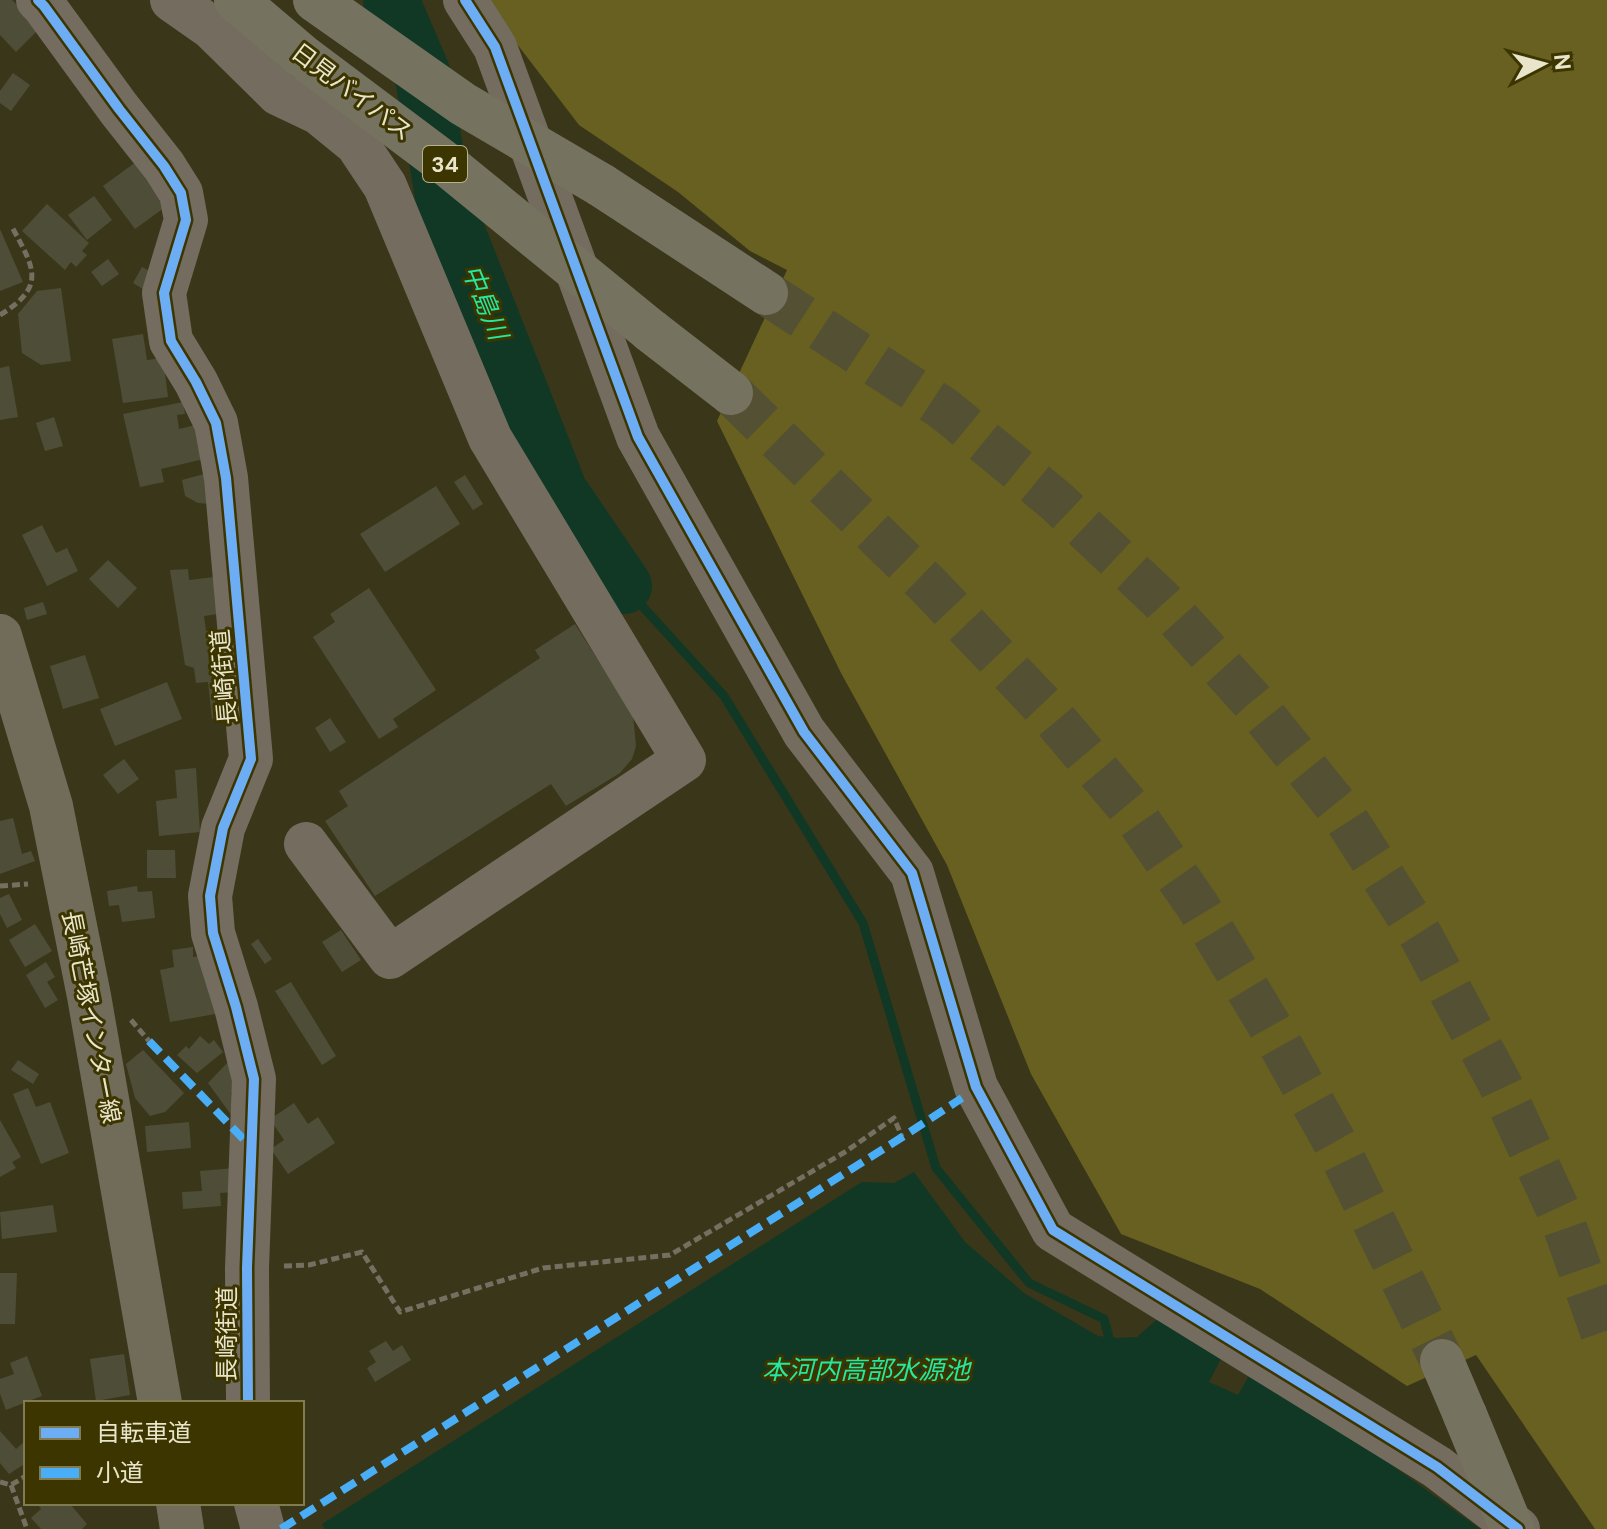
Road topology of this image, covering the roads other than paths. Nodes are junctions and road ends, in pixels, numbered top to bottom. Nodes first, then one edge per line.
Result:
1 (38, 0) edge
2 (172, 0) edge
3 (236, 0) edge
4 (315, 0) edge
5 (465, 0) edge
6 (766, 293) tunnel mouth
7 (731, 393) tunnel mouth
8 (0, 636) edge
9 (306, 844) dead end
10 (1442, 1361) tunnel mouth
11 (160, 1401) edge
12 (248, 1401) edge
13 (178, 1505) edge
14 (257, 1505) edge
15 (182, 1529) edge
16 (263, 1529) edge
17 (1512, 1529) edge
18 (1518, 1529) edge

1 - 12 street, 長崎街道
2 - 9 street
3 - 7 highway, 日見バイパス / 34, bridge
4 - 6 highway, 34, bridge
5 - 18 street
8 - 11 main road, 長崎芒塚インター線
10 - 17 highway, bridge
13 - 15 main road
14 - 16 street

